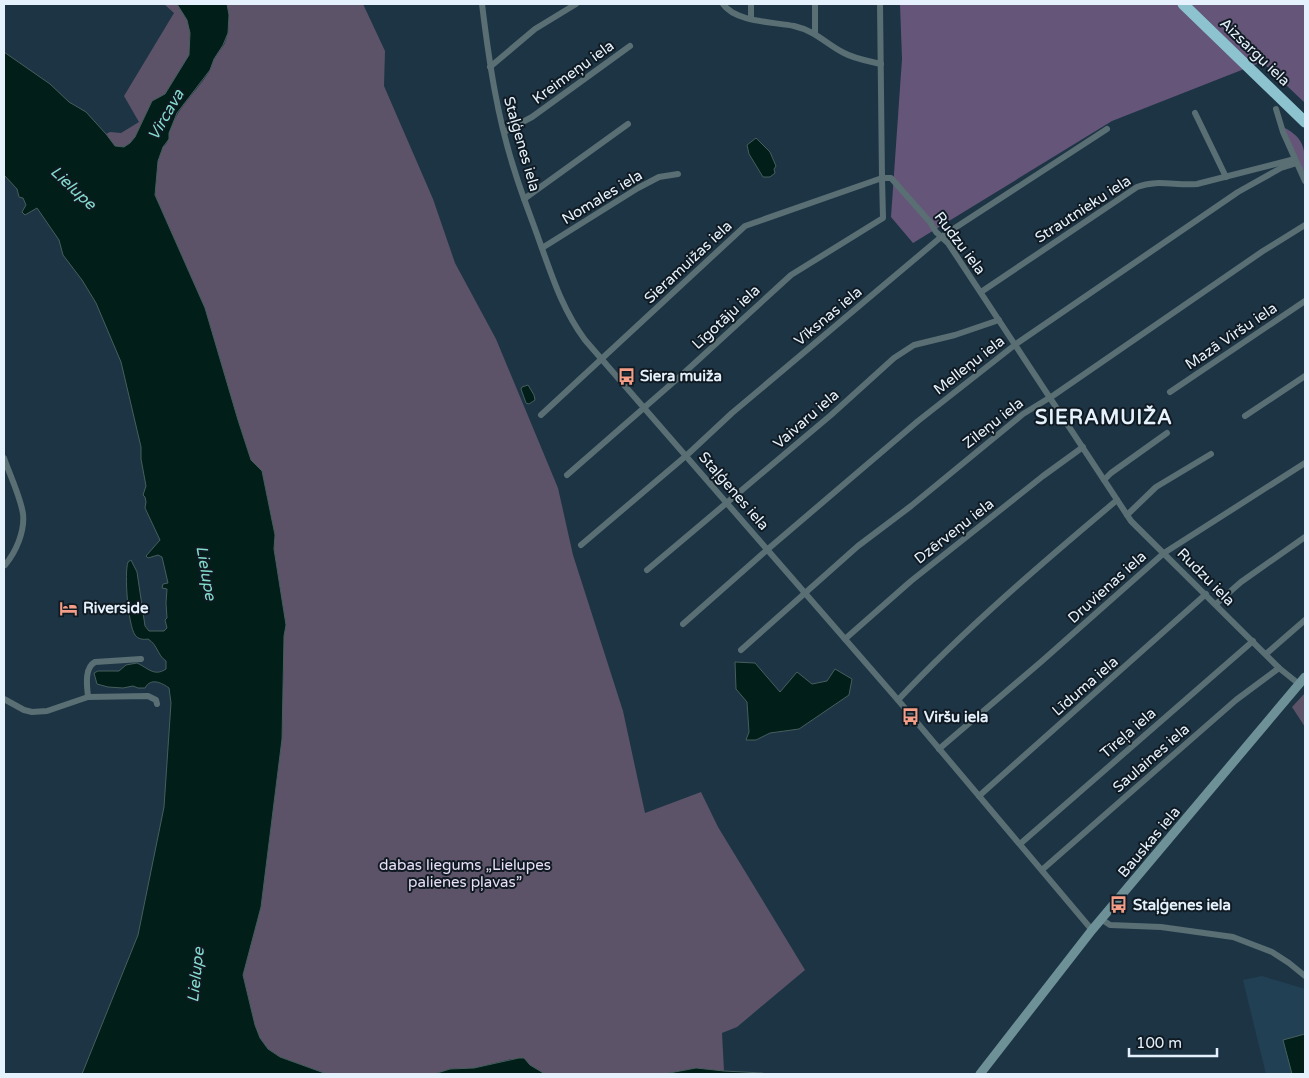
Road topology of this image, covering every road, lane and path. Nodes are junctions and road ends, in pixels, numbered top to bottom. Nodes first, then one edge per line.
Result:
1 (482, 4) edge
2 (576, 4) edge
3 (723, 4) edge
4 (751, 4) edge
5 (815, 4) edge
6 (880, 4) edge
7 (1183, 4) edge
8 (751, 18) junction
9 (815, 33) junction
10 (630, 46) dead end
11 (881, 64) junction
12 (490, 67) junction
13 (1276, 108) dead end
14 (1195, 114) dead end
15 (1305, 122) edge
16 (628, 124) dead end
17 (1107, 129) dead end
18 (504, 132) junction
19 (1296, 161) junction
20 (678, 174) dead end
21 (1226, 177) junction
22 (882, 178) junction
23 (1305, 181) edge
24 (524, 199) junction
25 (1305, 224) edge
26 (941, 237) junction
27 (542, 248) junction
28 (981, 292) junction
29 (1305, 301) edge
30 (999, 320) junction
31 (1016, 344) junction
32 (602, 359) junction
33 (1305, 376) edge
34 (1170, 392) dead end
35 (1050, 398) junction
36 (645, 407) junction
37 (541, 415) dead end
38 (1245, 416) dead end
39 (1167, 433) dead end
40 (1083, 448) junction
41 (1211, 454) dead end
42 (687, 455) junction
43 (4, 458) edge
44 (1305, 463) edge
45 (567, 475) dead end
46 (1104, 480) junction
47 (1117, 500) junction
48 (728, 503) junction
49 (1127, 515) junction
50 (1305, 537) edge
51 (581, 545) dead end
52 (768, 549) junction
53 (1164, 553) junction
54 (4, 564) edge
55 (647, 570) dead end
56 (804, 593) junction
57 (1206, 594) junction
58 (1216, 604) junction
59 (1305, 620) edge
60 (684, 624) dead end
61 (845, 639) junction
62 (1254, 641) junction
63 (742, 650) dead end
64 (1266, 654) junction
65 (141, 659) dead end
66 (1279, 668) junction
67 (1302, 681) edge
68 (88, 697) junction
69 (4, 699) edge
70 (898, 700) junction
71 (157, 704) dead end
72 (939, 748) junction
73 (979, 796) junction
74 (1020, 844) junction
75 (1043, 870) junction
76 (1101, 920) junction
77 (1092, 930) junction
78 (1305, 976) edge
79 (980, 1074) edge

1 - 12 street, Staļģenes iela
2 - 12 street
3 - 8 street
4 - 8 street
5 - 9 street
6 - 11 street
7 - 15 highway, Aizsargu iela
8 - 9 street
9 - 11 street
10 - 18 street, Kreimeņu iela
11 - 22 street
12 - 18 street, Staļģenes iela
13 - 19 street
14 - 21 street
16 - 24 street
17 - 26 street, Vīksnas iela
18 - 24 street, Staļģenes iela
19 - 21 street, Strautnieku iela
19 - 23 street
19 - 31 street, Melleņu iela
20 - 27 street, Nomales iela
21 - 28 street, Strautnieku iela
22 - 26 street, Rudzu iela
22 - 32 street, Sieramuižas iela
22 - 36 street, Līgotāju iela
24 - 27 street, Staļģenes iela
25 - 35 street, Zileņu iela
26 - 28 street, Rudzu iela
26 - 42 street, Vīksnas iela
27 - 32 street, Staļģenes iela
28 - 30 street, Rudzu iela
29 - 34 street, Mazā Viršu iela
30 - 31 street, Rudzu iela
30 - 48 street, Vaivaru iela
31 - 35 street, Rudzu iela
31 - 52 street, Melleņu iela
32 - 36 street, Staļģenes iela
32 - 37 street, Sieramuižas iela
33 - 38 street
35 - 40 street, Rudzu iela
35 - 56 street, Zileņu iela
36 - 42 street, Staļģenes iela
36 - 45 street, Līgotāju iela
39 - 46 street
40 - 46 street, Rudzu iela
40 - 61 street, Dzērveņu iela
41 - 49 street
42 - 48 street, Staļģenes iela
42 - 51 street, Vīksnas iela
43 - 54 street
44 - 53 street, Druvienas iela
46 - 47 street, Rudzu iela
47 - 49 street, Rudzu iela
47 - 70 street
48 - 52 street, Staļģenes iela
48 - 55 street, Vaivaru iela
49 - 53 street, Rudzu iela
50 - 58 street
52 - 56 street, Staļģenes iela
52 - 60 street, Melleņu iela
53 - 57 street, Rudzu iela
53 - 72 street, Druvienas iela
56 - 61 street, Staļģenes iela
56 - 63 street, Zileņu iela
57 - 58 street, Rudzu iela
57 - 73 street, Līduma iela
58 - 62 street, Rudzu iela
59 - 64 street
61 - 70 street, Staļģenes iela
62 - 64 street, Rudzu iela
62 - 74 street, Tīreļa iela
64 - 66 street, Rudzu iela
65 - 68 street
66 - 67 street, Rudzu iela
66 - 75 street, Saulaines iela
67 - 76 street, Bauskas iela
68 - 69 street
68 - 71 street
70 - 72 street, Staļģenes iela
72 - 73 street, Staļģenes iela
73 - 74 street, Staļģenes iela
74 - 75 street, Staļģenes iela
75 - 77 street, Staļģenes iela
76 - 77 street, Bauskas iela
76 - 78 street
77 - 79 street, Bauskas iela

